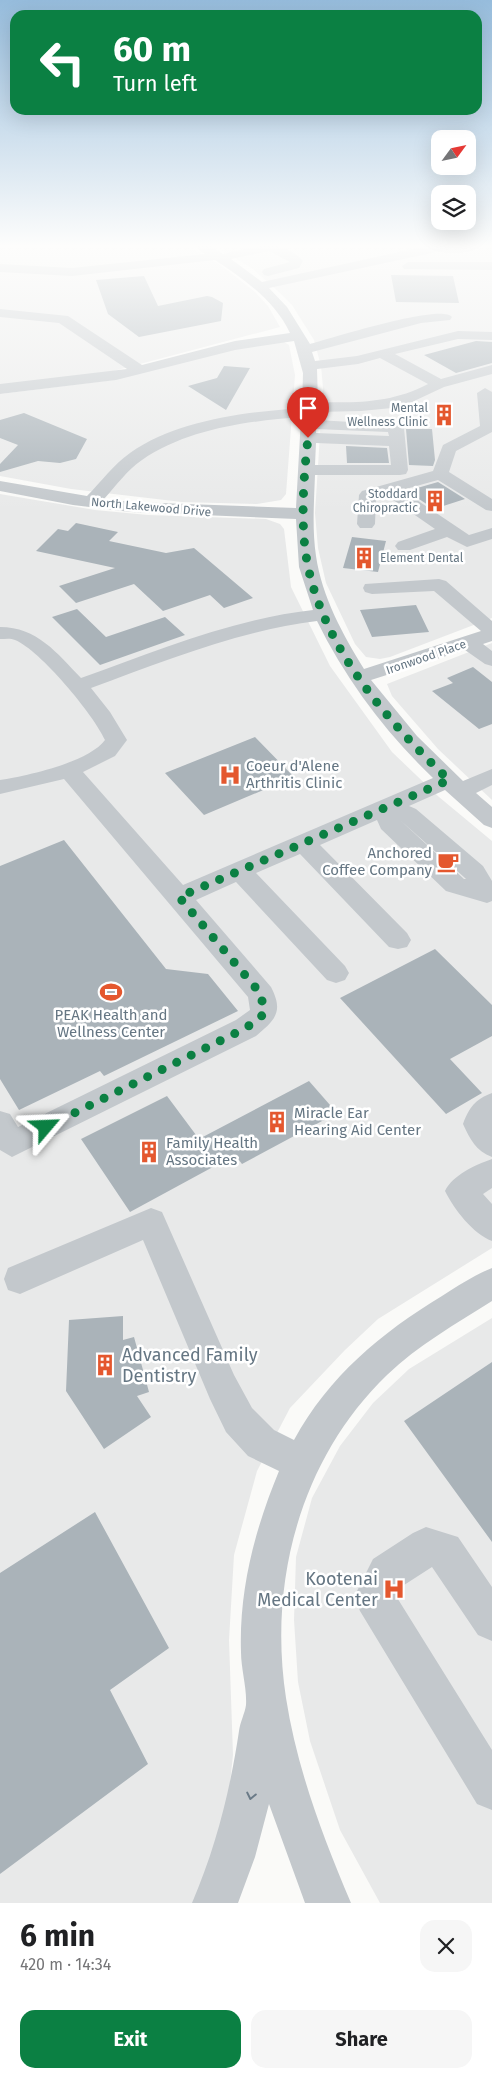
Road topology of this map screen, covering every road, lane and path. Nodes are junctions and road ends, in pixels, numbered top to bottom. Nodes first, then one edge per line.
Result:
1 (85, 334) edge
2 (296, 334) edge
3 (347, 334) edge
4 (492, 336) edge
5 (302, 343) junction
6 (383, 354) junction
7 (309, 366) junction
8 (492, 369) edge
9 (139, 370) junction
10 (439, 384) junction
11 (0, 389) edge
12 (489, 392) edge
13 (309, 420) junction
14 (337, 439) junction
15 (396, 440) junction
16 (306, 470) junction
17 (337, 470) junction
18 (364, 470) junction
19 (440, 474) junction
20 (8, 487) edge
21 (388, 490) junction
22 (0, 502) edge
23 (91, 502) junction
24 (492, 506) edge
25 (304, 514) junction
26 (366, 524) dead end
27 (449, 530) junction
28 (492, 533) edge
29 (404, 546) dead end
30 (372, 588) dead end
31 (324, 614) junction
32 (492, 632) edge
33 (0, 633) edge
34 (468, 643) junction
35 (492, 660) edge
36 (358, 677) junction
37 (78, 686) junction
38 (68, 769) junction
39 (492, 776) edge
40 (454, 785) junction
41 (0, 787) edge
42 (385, 808) junction
43 (492, 820) edge
44 (304, 843) junction
45 (240, 870) junction
46 (490, 893) edge
47 (179, 897) junction
48 (398, 940) dead end
49 (336, 973) dead end
50 (492, 1105) edge
51 (4, 1139) edge
52 (492, 1144) edge
53 (492, 1172) edge
54 (492, 1227) edge
55 (20, 1279) dead end
56 (492, 1283) edge
57 (300, 1462) junction
58 (492, 1621) edge
59 (265, 1696) junction
60 (492, 1789) edge
61 (215, 1903) edge
62 (328, 1903) edge

1 - 9 street
2 - 5 street
3 - 5 street
4 - 6 street
5 - 7 street
5 - 9 street
6 - 7 street
6 - 10 street
7 - 13 street
8 - 10 street
9 - 11 street
10 - 12 street
10 - 13 street
12 - 19 street
13 - 14 street
13 - 15 street
13 - 16 street
13 - 23 street
14 - 15 street
14 - 17 street
15 - 18 street
16 - 17 street
16 - 25 street
17 - 18 street
18 - 21 street
19 - 21 street
19 - 24 street
20 - 22 street
20 - 23 street, North Lakewood Drive
21 - 26 street
21 - 27 street
23 - 25 street, North Lakewood Drive
25 - 31 street
27 - 28 street
27 - 29 street
30 - 32 street
31 - 36 street
31 - 37 street
32 - 34 street, Ironwood Place
33 - 37 street
34 - 35 street
34 - 36 street, Ironwood Place
36 - 40 street
37 - 38 street
38 - 41 street
38 - 47 street
39 - 40 street
40 - 42 street
40 - 43 street
42 - 44 street
42 - 46 street
44 - 45 street
44 - 48 street
45 - 47 street
45 - 49 street
47 - 51 street
50 - 52 street
53 - 54 street
55 - 57 street
56 - 57 street
57 - 59 street
58 - 60 street
59 -> 61 street
59 - 62 street

